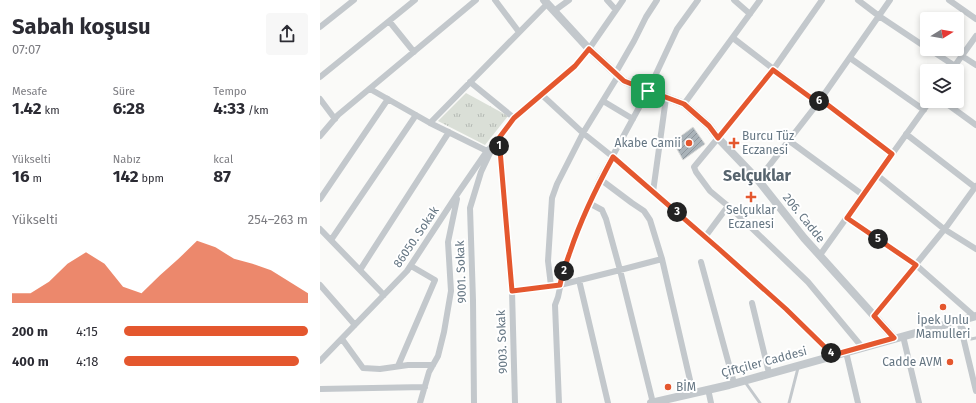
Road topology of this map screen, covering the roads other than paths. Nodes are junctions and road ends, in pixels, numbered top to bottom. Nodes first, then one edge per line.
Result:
1 (354, 0) edge
2 (415, 0) edge
3 (476, 0) edge
4 (495, 0) edge
5 (569, 0) edge
6 (607, 0) edge
7 (623, 0) edge
8 (657, 0) edge
9 (698, 0) edge
10 (734, 0) edge
11 (760, 0) edge
12 (822, 0) edge
13 (858, 0) edge
14 (890, 0) edge
15 (949, 0) edge
16 (545, 2) edge
17 (616, 10) junction
18 (554, 12) junction
19 (750, 14) junction
20 (879, 16) junction
21 (976, 19) edge
22 (389, 21) junction
23 (320, 27) edge
24 (519, 32) junction
25 (976, 36) edge
26 (733, 38) junction
27 (920, 43) edge
28 (589, 49) junction
29 (414, 52) junction
30 (964, 53) edge
31 (938, 56) edge
32 (962, 56) joint
33 (850, 58) junction
34 (948, 64) edge
35 (956, 64) edge
36 (976, 65) edge
37 (773, 70) junction
38 (617, 75) junction
39 (320, 77) edge
40 (470, 82) junction
41 (370, 89) junction
42 (648, 91) junction
43 (542, 95) junction
44 (666, 98) junction
45 (320, 99) edge
46 (388, 99) junction
47 (603, 101) junction
48 (819, 101) junction
49 (684, 104) junction
50 (953, 108) edge
51 (924, 110) joint
52 (416, 115) junction
53 (514, 118) junction
54 (335, 119) junction
55 (633, 119) junction
56 (430, 123) junction
57 (976, 125) edge
58 (449, 132) junction
59 (583, 133) junction
60 (906, 134) junction
61 (320, 136) edge
62 (499, 138) junction
63 (718, 138) junction
64 (788, 140) junction
65 (494, 144) junction
66 (487, 151) junction
67 (892, 154) junction
68 (613, 157) junction
69 (877, 176) junction
70 (600, 179) junction
71 (758, 180) junction
72 (976, 187) edge
73 (653, 192) junction
74 (458, 193) junction
75 (863, 195) junction
76 (320, 199) edge
77 (589, 204) junction
78 (728, 206) junction
79 (847, 218) junction
80 (320, 229) edge
81 (944, 229) junction
82 (705, 237) junction
83 (331, 240) junction
84 (976, 249) edge
85 (820, 256) junction
86 (662, 259) junction
87 (701, 262) dead end
88 (916, 265) junction
89 (411, 266) junction
90 (360, 270) junction
91 (620, 270) junction
92 (579, 280) junction
93 (320, 285) edge
94 (560, 285) junction
95 (551, 286) junction
96 (512, 291) junction
97 (384, 295) junction
98 (752, 303) dead end
99 (874, 316) junction
100 (975, 316) edge
101 (959, 320) junction
102 (355, 326) junction
103 (903, 336) junction
104 (894, 338) junction
105 (976, 338) edge
106 (342, 339) junction
107 (862, 347) junction
108 (846, 352) junction
109 (833, 355) junction
110 (320, 361) edge
111 (433, 365) junction
112 (798, 365) junction
113 (398, 366) junction
114 (769, 373) junction
115 (744, 380) junction
116 (734, 383) junction
117 (425, 387) junction
118 (320, 389) edge
119 (708, 389) junction
120 (976, 391) edge
121 (694, 393) junction
122 (420, 403) edge
123 (474, 403) edge
124 (515, 403) edge
125 (559, 403) edge
126 (608, 403) edge
127 (654, 403) edge
128 (711, 403) edge
129 (760, 403) edge
130 (789, 403) edge
131 (858, 403) edge
132 (919, 403) edge

1 - 23 street
2 - 22 street
3 - 29 street
4 - 24 street
5 - 18 street
6 - 17 street
7 - 17 street
8 - 38 street
9 - 42 street
10 - 19 street
11 - 19 street
12 - 37 street
13 - 20 street
14 - 20 street
15 - 21 street
16 - 18 street, 206. Cadde
16 - 24 street
17 - 28 street
18 - 28 street, 206. Cadde
19 - 26 street
20 - 27 street
20 - 33 street
22 - 29 street
22 - 39 street
24 - 40 street
25 - 30 street
26 - 37 street
26 - 49 street
28 - 38 street, 206. Cadde
28 - 43 street
29 - 41 street
31 - 34 street
32 - 35 street
32 - 36 street
33 - 48 street
33 - 51 street
37 - 48 street
37 - 63 street
38 - 42 street, 206. Cadde
38 - 47 street
40 - 53 street
40 - 56 street
41 - 46 street
41 - 54 street
42 - 44 street, 206. Cadde
42 - 55 street
43 - 53 street
43 - 59 street
44 - 49 street, 206. Cadde
44 - 73 street
45 - 54 street
46 - 52 street
46 - 76 street
47 - 55 street
47 - 59 street
48 - 64 street
48 - 67 street
49 - 63 street, 206. Cadde
50 - 57 street
51 - 60 street
52 - 56 street
52 - 83 street
53 - 62 street
54 - 61 street
55 - 68 street
56 - 58 street
58 - 66 street
58 - 90 street
59 - 68 street
59 - 95 street
60 - 67 street
60 - 72 street
62 - 65 street
62 - 96 street, 9003. Sokak
63 - 71 street, 206. Cadde
63 - 78 street
64 - 71 street
64 - 75 street
65 - 66 street, 86050. Sokak
65 - 123 street, 9001. Sokak
66 - 74 street, 86050. Sokak
67 - 69 street
68 - 70 street
68 - 73 street
69 - 75 street
69 - 81 street
70 - 77 street
70 - 86 street
71 - 85 street, 206. Cadde
72 - 81 street
73 - 82 street
74 - 89 street, 86050. Sokak
74 - 111 street
75 - 79 street
77 - 91 street
77 - 94 street
78 - 82 street
78 - 107 street
79 - 85 street
79 - 88 street
80 - 83 street
81 - 84 street
81 - 88 street
82 - 109 street
83 - 90 street
85 - 99 street, 206. Cadde
86 - 91 street
86 - 121 street
87 - 116 street
88 - 99 street
88 - 100 street
89 - 97 street, 86050. Sokak
89 - 113 street
90 - 97 street
91 - 92 street
91 - 127 street
92 - 94 street
92 - 126 street
93 - 102 street
94 - 95 street
94 - 125 street
95 - 96 street
96 - 124 street, 9003. Sokak
97 - 102 street, 86050. Sokak
98 - 114 street
99 - 104 street, 206. Cadde
100 - 101 street, Çiftçiler Caddesi
101 - 103 street, Çiftçiler Caddesi
101 - 105 lane
101 - 120 street
102 - 106 street, 86050. Sokak
103 - 104 street, Çiftçiler Caddesi
103 - 132 street
104 - 107 street, Çiftçiler Caddesi
106 - 110 street, 86050. Sokak
106 - 113 street
107 - 108 street, Çiftçiler Caddesi
108 - 109 street, Çiftçiler Caddesi
108 - 131 street
109 - 112 street, Çiftçiler Caddesi
111 - 113 street
111 - 117 street
112 - 114 street, Çiftçiler Caddesi
112 - 130 lane
114 - 115 street, Çiftçiler Caddesi
115 - 116 street, Çiftçiler Caddesi
115 - 129 lane
116 - 119 street, Çiftçiler Caddesi
117 - 118 street
117 - 122 street
119 - 121 street, Çiftçiler Caddesi
119 - 128 street
121 - 127 street, Çiftçiler Caddesi

